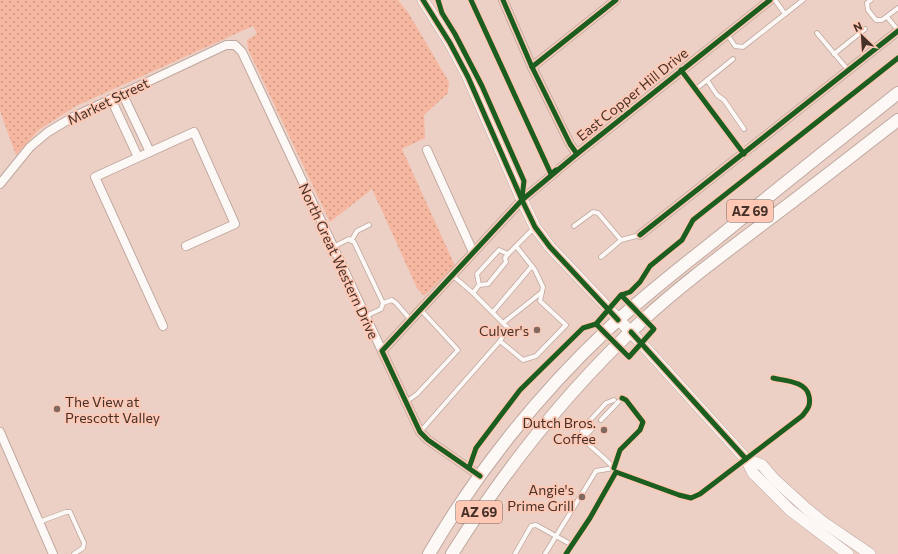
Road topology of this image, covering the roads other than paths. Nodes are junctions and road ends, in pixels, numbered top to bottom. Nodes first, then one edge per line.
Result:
1 (423, 0) edge
2 (503, 0) edge
3 (616, 0) edge
4 (770, 0) edge
5 (775, 0) edge
6 (803, 0) edge
7 (871, 0) edge
8 (898, 8) edge
9 (786, 14) junction
10 (887, 17) junction
11 (865, 29) dead end
12 (898, 31) edge
13 (817, 33) dead end
14 (727, 34) junction
15 (235, 45) joint
16 (834, 54) junction
17 (733, 59) dead end
18 (532, 66) junction
19 (681, 70) junction
20 (848, 71) junction
21 (707, 80) junction
22 (696, 89) junction
23 (898, 93) edge
24 (122, 94) junction
25 (111, 99) junction
26 (898, 120) edge
27 (744, 129) dead end
28 (427, 150) dead end
29 (150, 152) junction
30 (577, 154) junction
31 (744, 154) junction
32 (138, 157) junction
33 (0, 184) edge
34 (522, 200) junction
35 (369, 225) dead end
36 (574, 226) dead end
37 (535, 227) junction
38 (640, 235) joint
39 (621, 240) junction
40 (352, 241) junction
41 (186, 246) dead end
42 (516, 246) junction
43 (333, 247) junction
44 (473, 252) junction
45 (508, 254) junction
46 (601, 257) dead end
47 (532, 266) junction
48 (451, 275) junction
49 (479, 286) junction
50 (542, 292) junction
51 (473, 293) junction
52 (383, 303) junction
53 (419, 309) junction
54 (493, 312) junction
55 (366, 316) junction
56 (410, 319) junction
57 (618, 320) junction
58 (503, 323) junction
59 (163, 326) dead end
60 (631, 332) junction
61 (500, 341) junction
62 (382, 350) junction
63 (773, 378) dead end
64 (614, 400) dead end
65 (406, 402) junction
66 (601, 420) dead end
67 (591, 428) dead end
68 (0, 432) edge
69 (420, 432) junction
70 (584, 438) junction
71 (746, 459) junction
72 (614, 468) junction
73 (616, 472) junction
74 (480, 476) junction
75 (39, 522) junction
76 (556, 536) junction
77 (572, 545) junction
78 (53, 554) edge
79 (74, 554) edge
80 (429, 554) edge
81 (452, 554) edge
82 (515, 554) edge
83 (545, 554) edge
84 (566, 554) edge
85 (848, 554) edge
86 (870, 554) edge

1 - 34 street
2 - 18 street
3 - 18 street
4 - 14 street, East Copper Hill Drive
5 - 9 lane
6 - 9 lane
7 - 10 lane
8 - 10 lane
9 - 14 lane
10 - 12 lane
11 - 16 lane
12 - 20 street
13 - 16 lane
14 - 19 street, East Copper Hill Drive
15 - 24 street, Market Street
15 - 43 street, North Great Western Drive
16 - 20 lane
17 - 21 lane
18 - 30 street
19 - 22 lane
19 - 30 street, East Copper Hill Drive
20 - 31 street
21 - 22 lane
21 - 27 lane
22 - 31 lane
23 - 57 main road, AZ 69
24 - 25 street, Market Street
24 - 29 street
25 - 32 street
25 - 33 street, Market Street
26 - 60 main road, AZ 69
28 - 44 street
29 - 32 street
29 - 41 street
30 - 34 street, East Copper Hill Drive
31 - 38 street
32 - 59 street
34 - 37 street
34 - 44 street, East Copper Hill Drive
35 - 40 lane
36 - 39 lane
37 - 42 lane
37 - 57 street
38 - 39 lane
39 - 46 lane
40 - 43 lane
40 - 52 lane
42 - 45 lane
42 - 47 lane
43 - 55 street, North Great Western Drive
44 - 48 street, East Copper Hill Drive
45 - 49 lane
45 - 49 lane
47 - 50 lane
47 - 54 lane
48 - 51 lane
48 - 53 street, East Copper Hill Drive
49 - 51 lane
50 - 58 lane
50 - 61 lane
51 - 54 lane
52 - 55 lane
52 - 56 lane
53 - 56 street, East Copper Hill Drive
53 - 65 lane
54 - 58 lane
55 - 62 street, North Great Western Drive
56 - 62 street, East Copper Hill Drive
57 - 60 street
57 - 74 main road, AZ 69
58 - 61 lane
60 - 71 street
60 - 81 main road, AZ 69
61 - 69 lane
62 - 65 street, North Great Western Drive
63 - 71 lane
64 - 70 lane
65 - 69 street, North Great Western Drive
66 - 72 lane
67 - 70 lane
68 - 75 street
69 - 74 street, North Great Western Drive
70 - 72 lane
71 - 73 lane
71 - 85 street
71 - 86 street
72 - 73 lane
72 - 76 lane
73 - 77 lane
74 - 80 main road, AZ 69
75 - 78 street
75 - 79 lane
76 - 77 lane
76 - 82 lane
76 - 83 lane
77 - 84 lane

